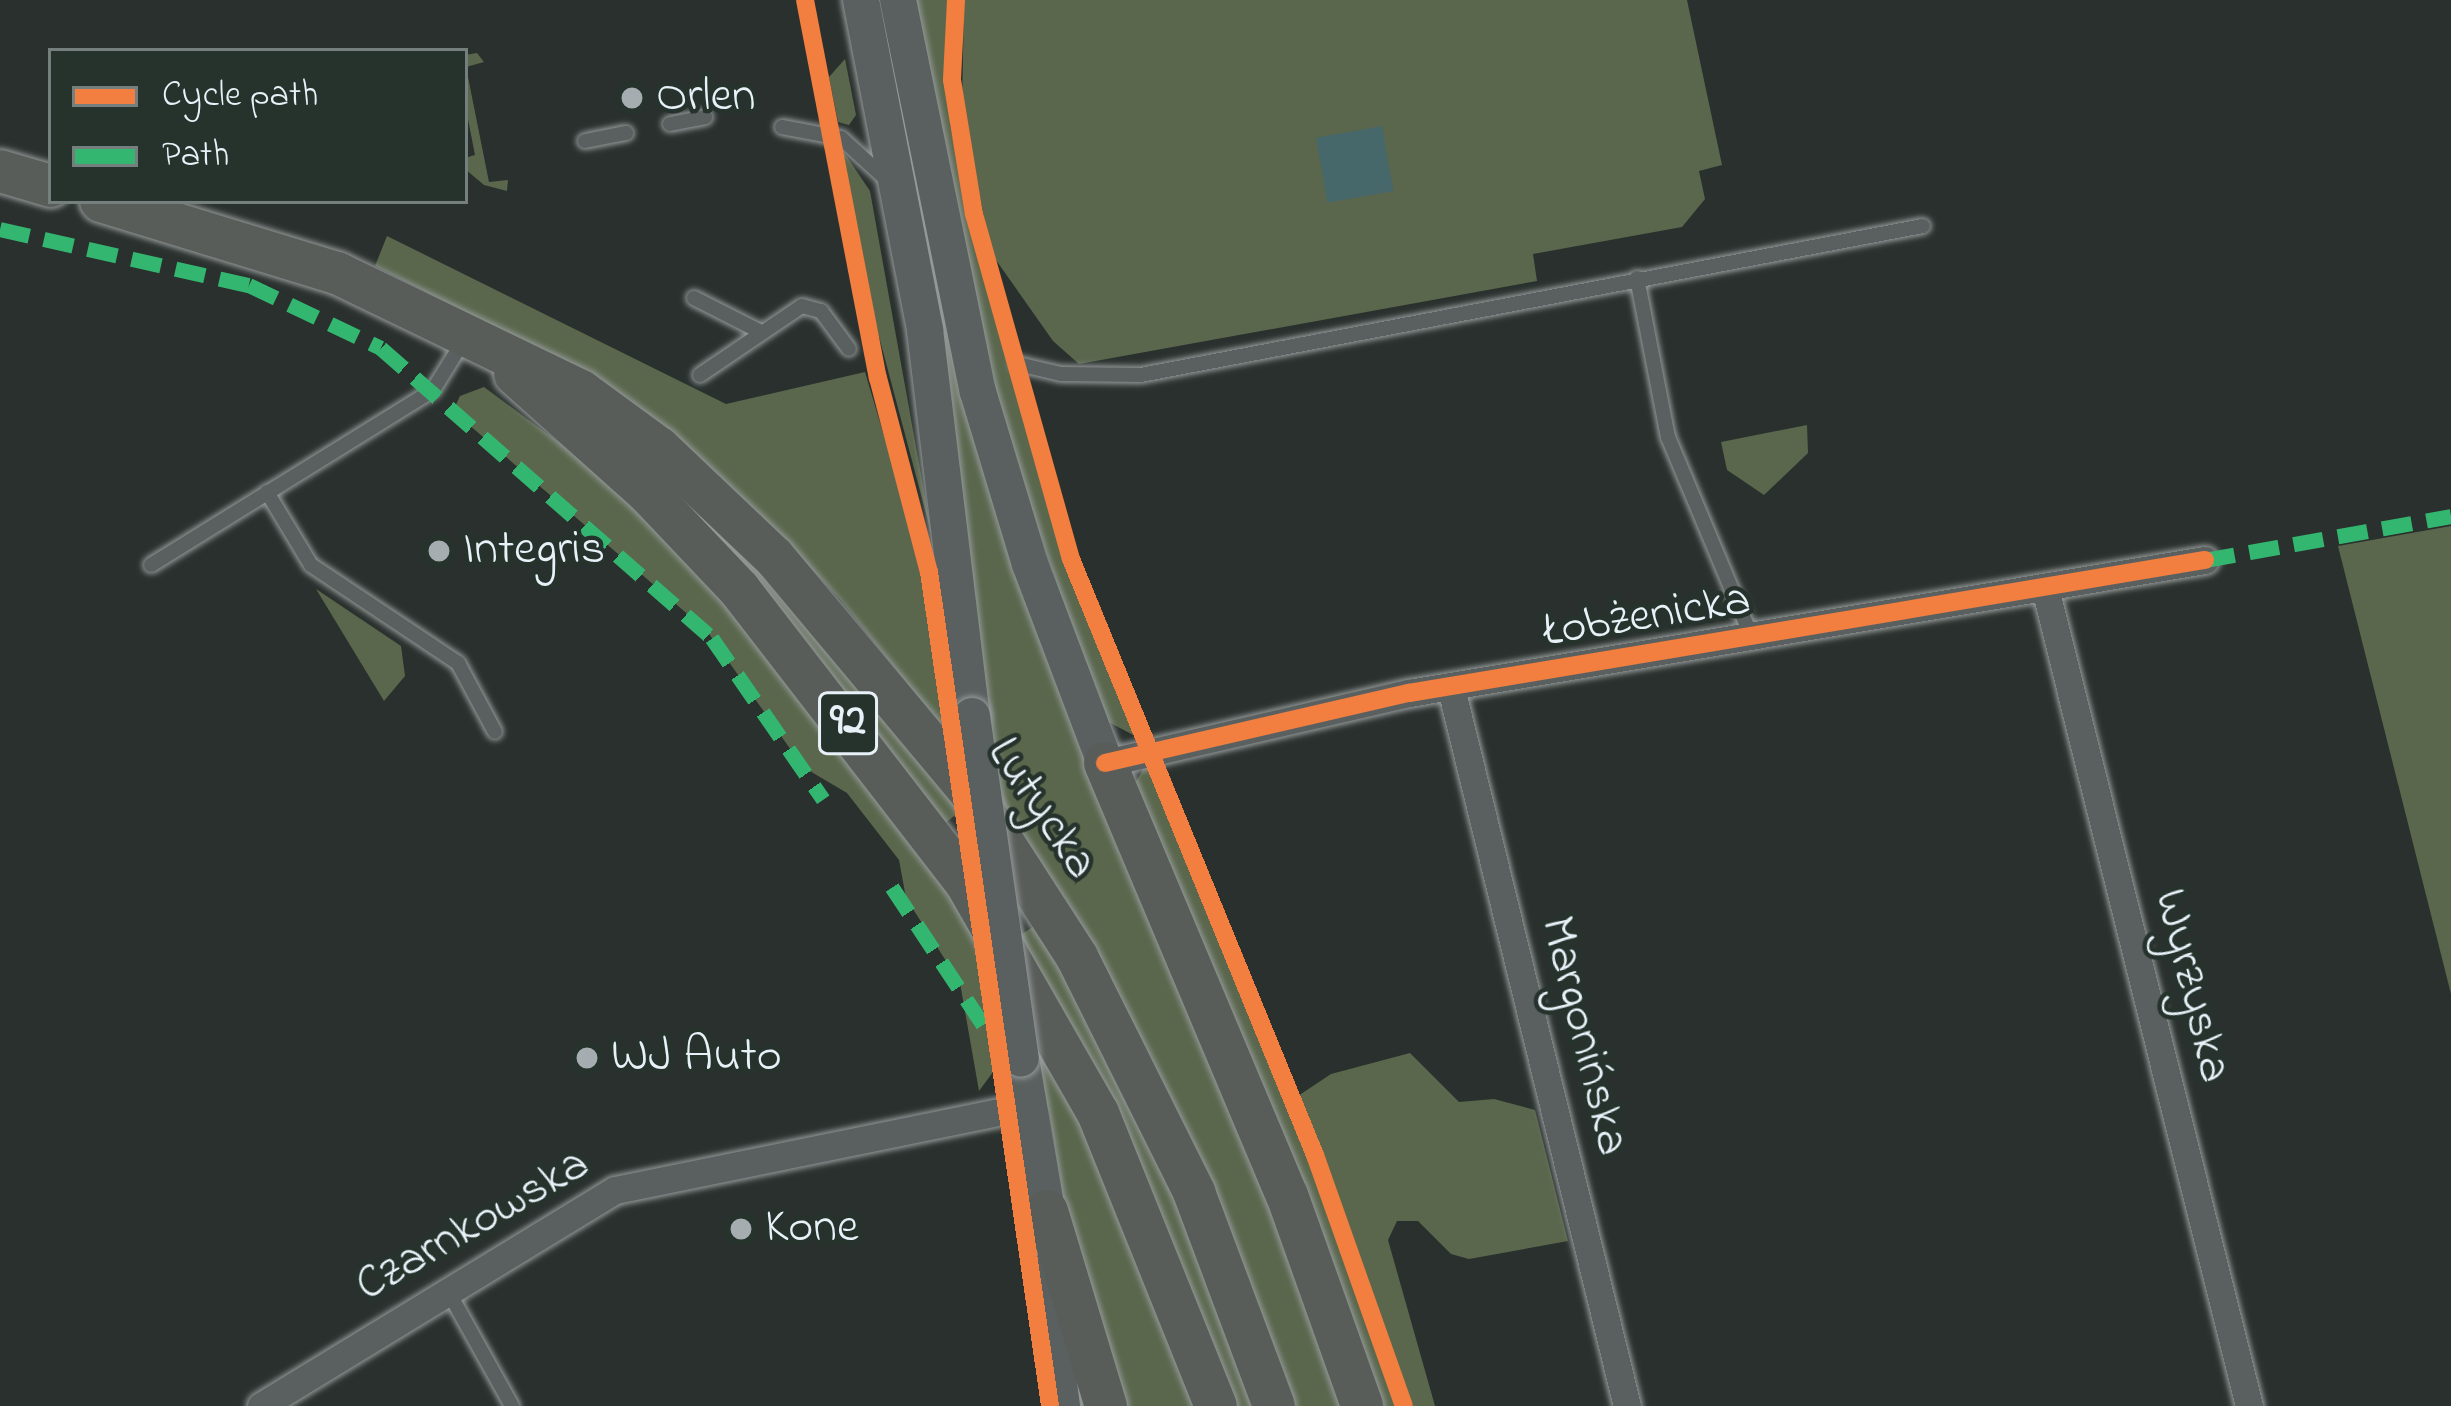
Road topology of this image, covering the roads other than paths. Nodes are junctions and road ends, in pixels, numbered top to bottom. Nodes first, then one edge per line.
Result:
1 (861, 0) edge
2 (898, 0) edge
3 (705, 117) dead end
4 (670, 124) dead end
5 (782, 127) dead end
6 (626, 133) dead end
7 (585, 141) dead end
8 (0, 172) edge
9 (48, 185) edge
10 (901, 202) junction
11 (111, 204) edge
12 (1923, 226) dead end
13 (1637, 278) junction
14 (694, 298) dead end
15 (761, 332) junction
16 (483, 345) junction
17 (849, 349) dead end
18 (1018, 364) dead end
19 (700, 375) dead end
20 (267, 492) junction
21 (2205, 560) dead end
22 (152, 565) dead end
23 (2045, 588) junction
24 (1752, 640) junction
25 (1451, 688) junction
26 (495, 732) dead end
27 (1105, 763) junction
28 (1028, 1106) junction
29 (1048, 1211) junction
30 (448, 1291) junction
31 (261, 1406) edge
32 (512, 1406) edge
33 (1066, 1406) edge
34 (1106, 1406) edge
35 (1216, 1406) edge
36 (1274, 1406) edge
37 (1362, 1406) edge
38 (1627, 1406) edge
39 (2249, 1406) edge

1 - 10 main road
2 - 27 main road
3 - 4 lane
5 - 10 lane
6 - 7 lane
8 - 9 main road
10 - 28 main road, bridge
11 - 16 main road, Lutycka / 92
12 - 13 lane
13 - 18 lane
13 - 24 lane
14 - 15 lane
15 - 17 lane
15 - 19 lane
16 - 20 lane
16 - 35 main road, Lutycka / 92
16 - 36 main road, Lutycka / 92
20 - 22 lane
20 - 26 lane
21 - 23 street, Łobżenicka
23 - 24 street, Łobżenicka
23 - 39 street, Wyrzyska
24 - 25 street, Łobżenicka
25 - 27 street, Łobżenicka
25 - 38 street, Margonińska
27 - 37 main road
28 - 29 main road
28 - 30 street, Czarnkowska
29 - 33 street
29 - 34 main road
30 - 31 street, Czarnkowska
30 - 32 lane

